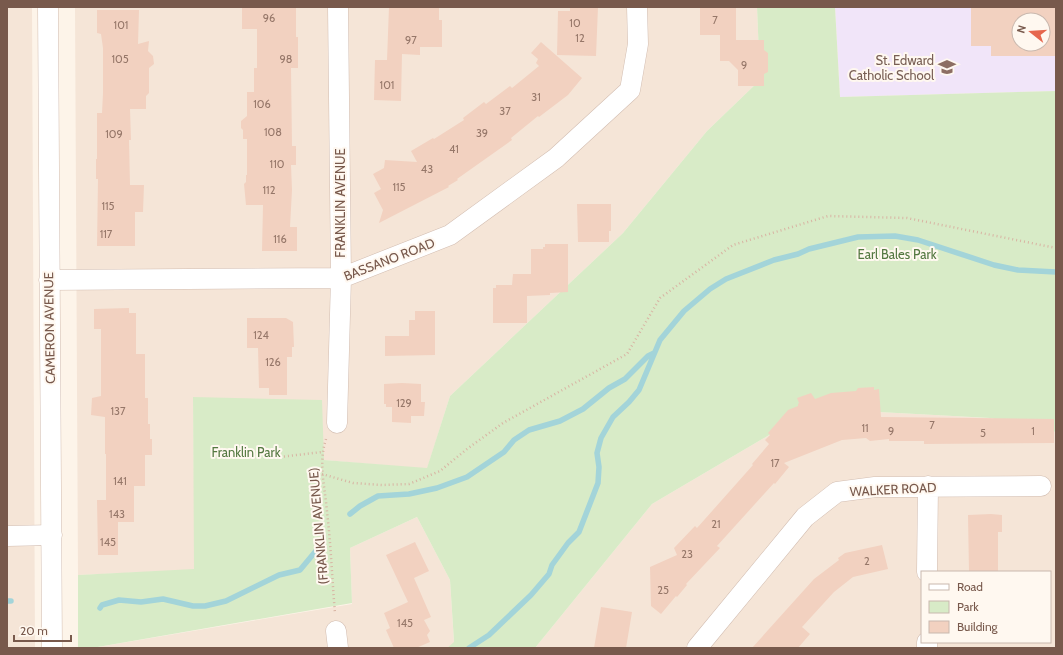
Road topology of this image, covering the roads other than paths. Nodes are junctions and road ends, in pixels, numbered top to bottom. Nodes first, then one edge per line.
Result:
1 (48, 7) edge
2 (338, 7) edge
3 (637, 7) edge
4 (341, 278) junction
5 (49, 280) junction
6 (337, 423) road end
7 (928, 486) junction
8 (1040, 486) dead end
9 (52, 535) junction
10 (7, 536) edge
11 (927, 571) edge
12 (52, 648) edge
13 (697, 648) edge

1 - 5 street, CAMERON AVENUE
2 - 4 street, FRANKLIN AVENUE
3 - 4 street, BASSANO ROAD
4 - 5 street, BASSANO ROAD
4 - 6 street, FRANKLIN AVENUE
5 - 9 street, CAMERON AVENUE
7 - 8 street, WALKER ROAD
7 - 11 street
7 - 13 street, WALKER ROAD
9 - 10 street
9 - 12 street, CAMERON AVENUE

